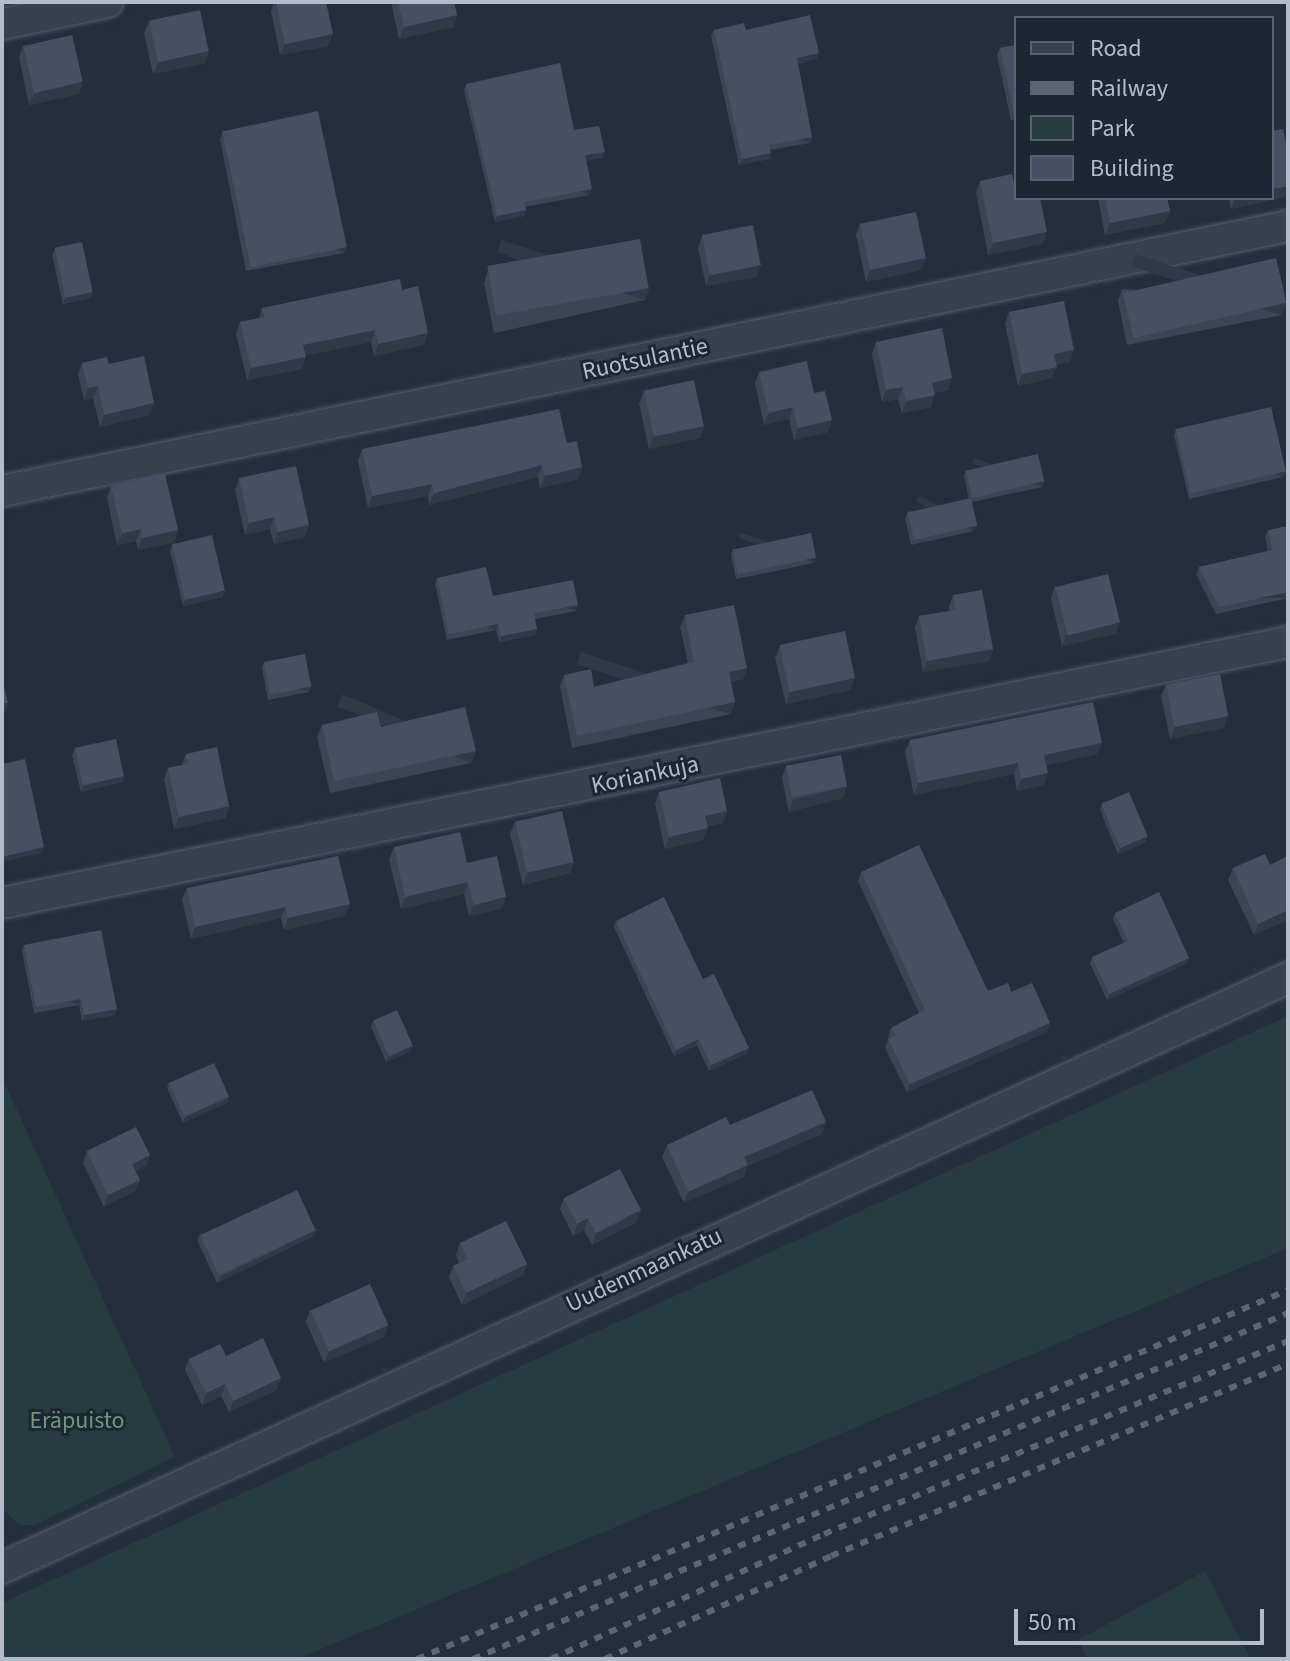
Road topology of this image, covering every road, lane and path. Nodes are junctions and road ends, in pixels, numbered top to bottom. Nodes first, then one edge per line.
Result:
1 (108, 2) edge
2 (2, 24) edge
3 (1288, 226) edge
4 (2, 491) edge
5 (1288, 642) edge
6 (2, 903) edge
7 (1288, 978) edge
8 (2, 1568) edge

1 - 2 street
3 - 4 street, Ruotsulantie
5 - 6 street, Koriankuja
7 - 8 street, Uudenmaankatu

